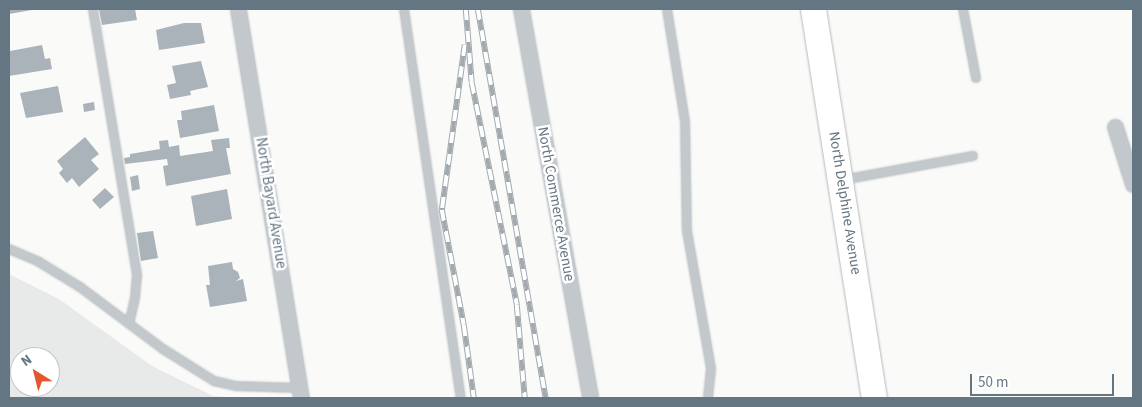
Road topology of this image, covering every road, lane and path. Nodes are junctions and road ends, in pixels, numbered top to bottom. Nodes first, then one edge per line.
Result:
1 (93, 9) edge
2 (238, 9) edge
3 (404, 9) edge
4 (521, 9) edge
5 (667, 9) edge
6 (813, 9) edge
7 (963, 9) edge
8 (976, 78) dead end
9 (1115, 128) dead end
10 (973, 156) dead end
11 (842, 181) junction
12 (1133, 184) edge
13 (9, 249) edge
14 (128, 322) junction
15 (300, 393) edge
16 (461, 398) edge
17 (590, 398) edge
18 (708, 398) edge
19 (874, 398) edge

1 - 14 lane
2 - 15 street, North Bayard Avenue
3 - 16 lane
4 - 17 street, North Commerce Avenue
5 - 18 lane
6 - 11 main road, North Delphine Avenue
7 - 8 lane
9 - 12 street
10 - 11 lane
11 - 19 main road, North Delphine Avenue
13 - 14 lane
14 - 15 lane

